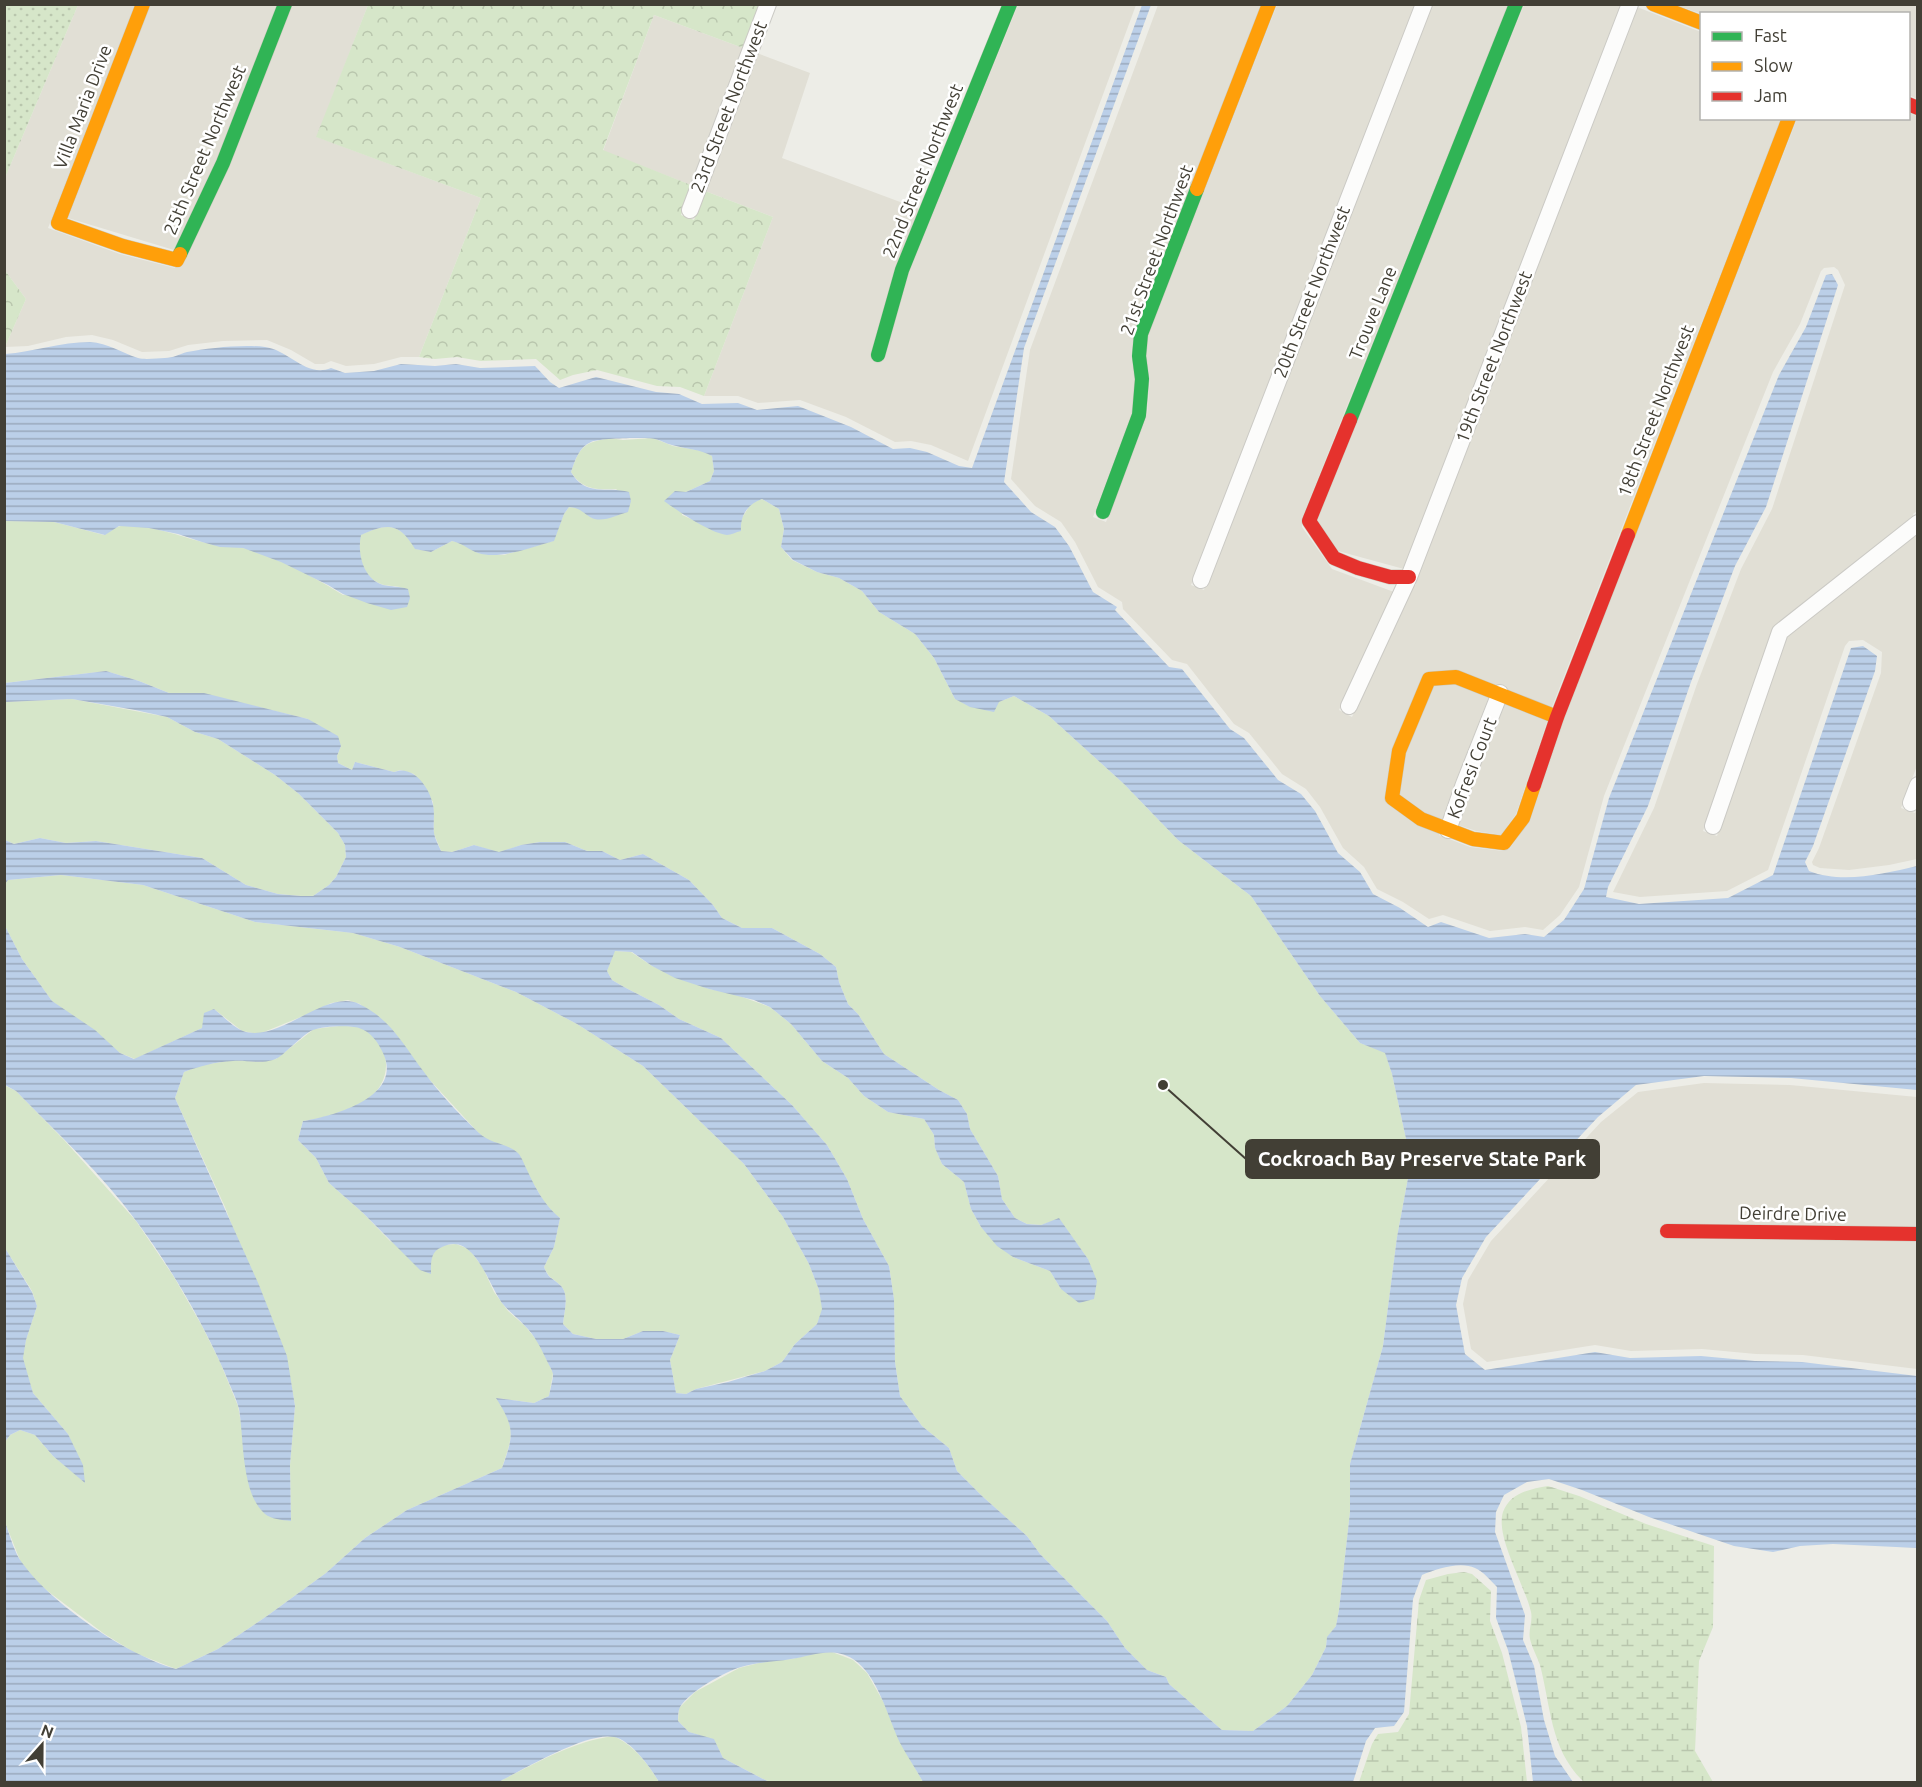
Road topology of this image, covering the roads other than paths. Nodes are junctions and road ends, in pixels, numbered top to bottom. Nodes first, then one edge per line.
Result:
1 (143, 4) edge
2 (285, 4) edge
3 (768, 4) edge
4 (1010, 4) edge
5 (1269, 4) edge
6 (1424, 4) edge
7 (1516, 4) edge
8 (1630, 4) edge
9 (1653, 4) edge
10 (1700, 23) edge
11 (1788, 120) edge
12 (690, 210) dead end
13 (58, 223) joint
14 (878, 355) dead end
15 (1103, 512) dead end
16 (1917, 523) edge
17 (1409, 578) junction
18 (1201, 580) dead end
19 (1500, 693) junction
20 (1349, 706) dead end
21 (1557, 717) junction
22 (1917, 785) edge
23 (1911, 803) dead end
24 (1713, 826) dead end
25 (1448, 830) junction
26 (1667, 1231) dead end
27 (1917, 1234) edge

1 - 13 street, Villa Maria Drive
2 - 13 street, 25th Street Northwest
3 - 12 street, 23rd Street Northwest
4 - 14 street, 22nd Street Northwest
5 - 15 street, 21st Street Northwest
6 - 18 street, 20th Street Northwest
7 - 17 street, Trouve Lane
8 - 17 street, 19th Street Northwest
9 - 10 street
11 - 21 street, 18th Street Northwest
16 - 24 street
17 - 20 street, 19th Street Northwest
19 - 21 street, Kofresi Court
19 - 25 street, Kofresi Court
19 - 25 street, Kofresi Court
21 - 25 street, 18th Street Northwest
22 - 23 street
26 - 27 street, Deirdre Drive

